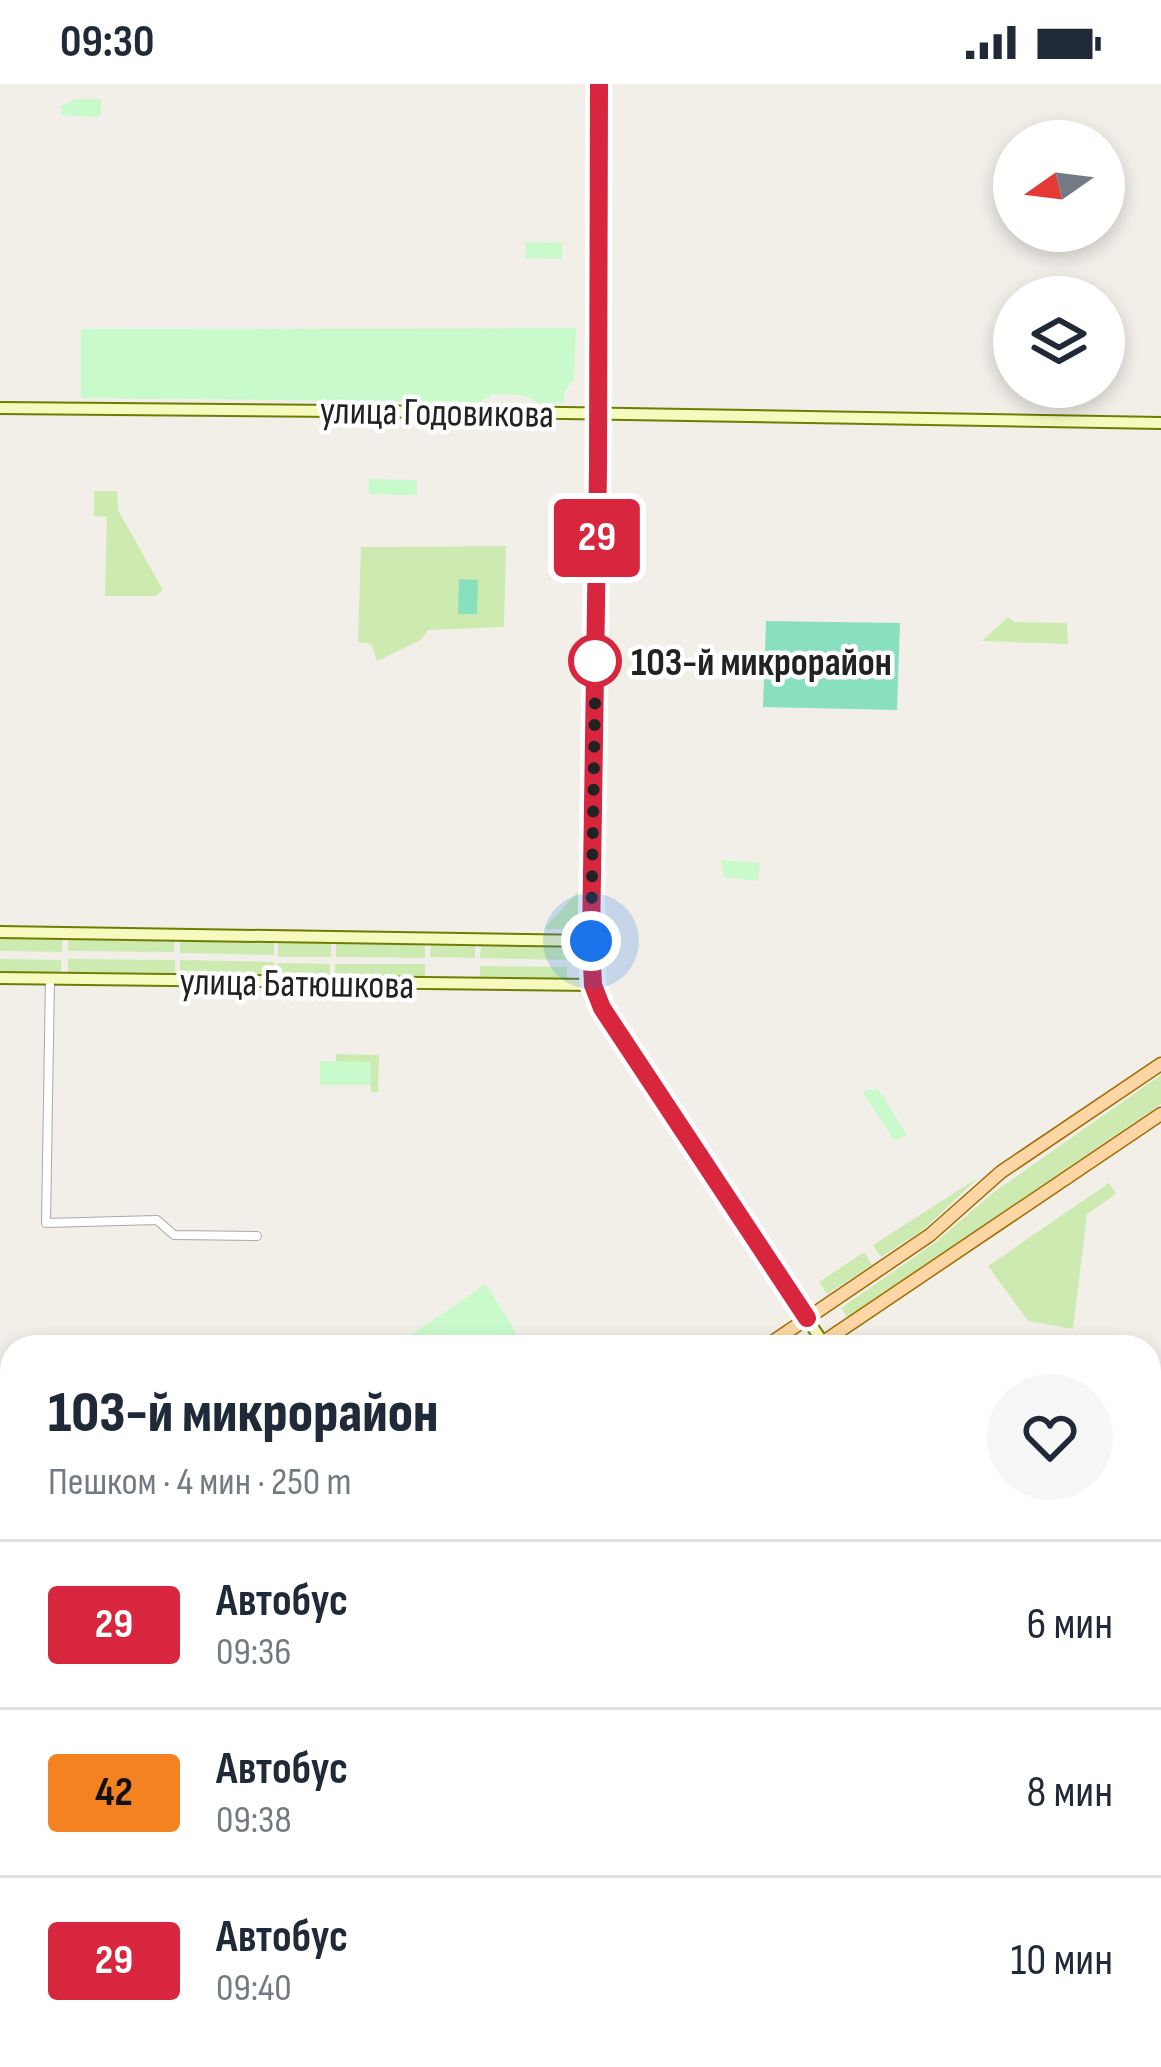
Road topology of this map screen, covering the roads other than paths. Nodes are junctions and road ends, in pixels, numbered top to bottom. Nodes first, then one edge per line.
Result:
1 (599, 84) edge
2 (0, 408) edge
3 (598, 413) junction
4 (1161, 424) edge
5 (0, 932) edge
6 (591, 941) junction
7 (0, 978) edge
8 (50, 978) junction
9 (593, 985) junction
10 (1161, 1064) edge
11 (1161, 1114) edge
12 (257, 1236) dead end
13 (807, 1318) junction
14 (782, 1335) edge
15 (816, 1335) edge
16 (838, 1335) edge

1 - 3 street
2 - 3 street, улица Годовикова
3 - 4 street, улица Годовикова
3 - 6 street
5 - 6 street, улица Батюшкова
6 - 9 street
7 - 8 street, улица Батюшкова
8 - 9 street, улица Батюшкова
8 - 12 street
9 - 13 street
10 - 13 main road
11 - 16 main road
13 - 14 main road
13 - 15 street

